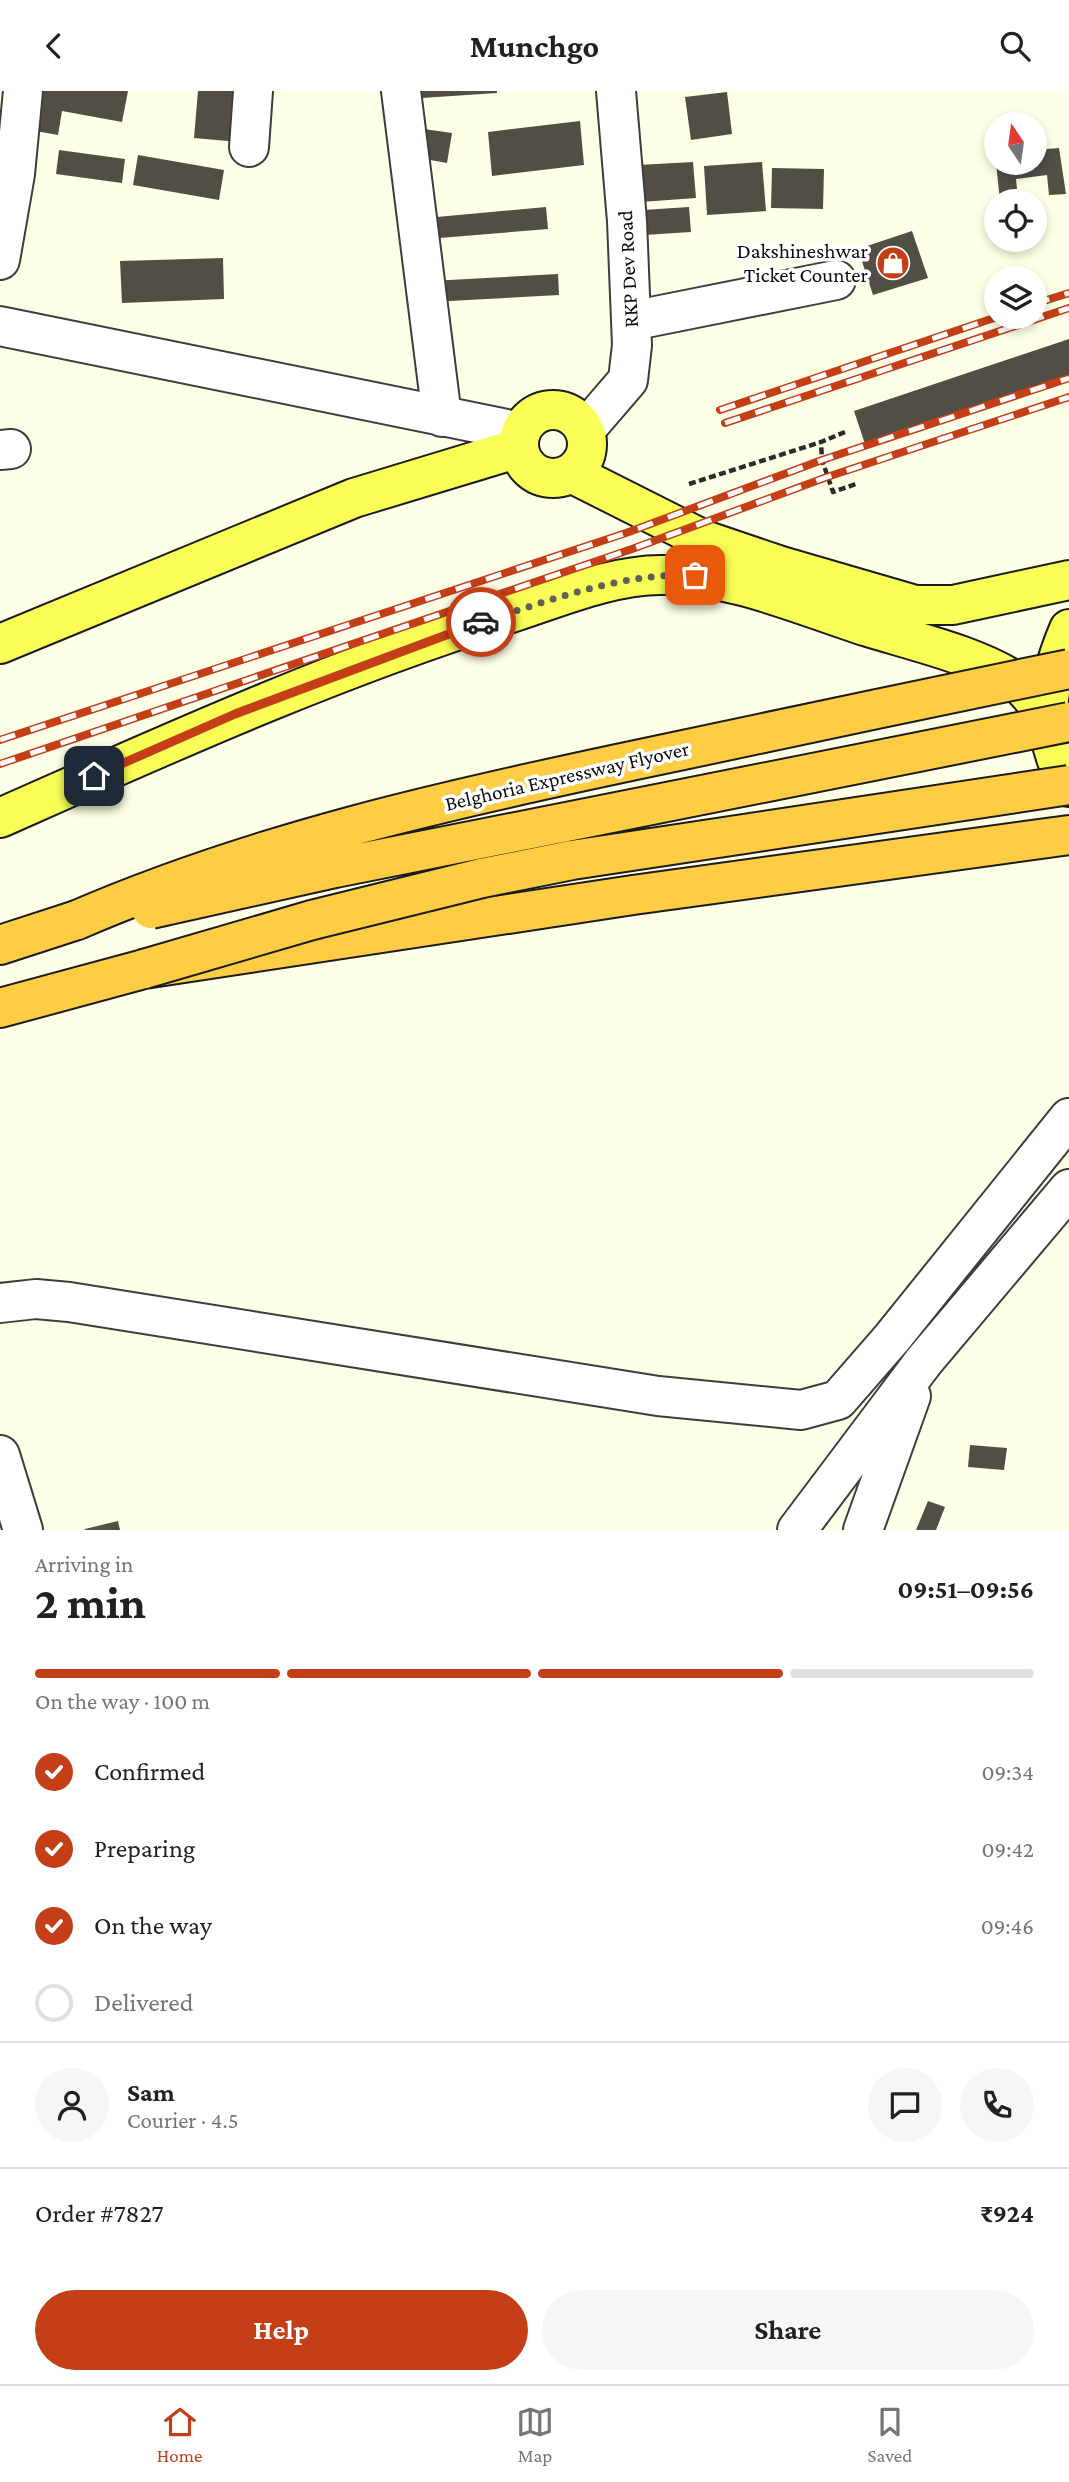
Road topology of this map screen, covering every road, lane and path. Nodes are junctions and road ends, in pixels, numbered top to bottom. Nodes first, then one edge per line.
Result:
1 (23, 91) edge
2 (253, 91) edge
3 (401, 91) edge
4 (616, 91) edge
5 (249, 147) dead end
6 (7, 173) edge
7 (0, 261) edge
8 (836, 280) dead end
9 (631, 321) junction
10 (0, 326) edge
11 (442, 417) junction
12 (585, 431) junction
13 (845, 432) dead end
14 (520, 440) junction
15 (821, 442) junction
16 (570, 473) junction
17 (689, 484) dead end
18 (856, 485) dead end
19 (699, 558) junction
20 (1069, 580) edge
21 (1069, 629) edge
22 (0, 644) edge
23 (1069, 669) edge
24 (1058, 719) edge
25 (1069, 786) edge
26 (0, 818) edge
27 (1069, 835) edge
28 (76, 920) junction
29 (0, 944) edge
30 (144, 969) junction
31 (0, 1007) edge
32 (1069, 1118) edge
33 (1069, 1189) edge
34 (0, 1303) edge
35 (924, 1361) junction
36 (0, 1455) edge
37 (23, 1530) edge
38 (797, 1530) edge
39 (863, 1530) edge

1 - 6 street
2 - 5 street
3 - 11 street
4 - 9 street, RKP Dev Road
6 - 7 street
8 - 9 street
9 - 12 street, RKP Dev Road
10 - 11 street
11 - 14 street
12 - 14 main road
12 - 16 main road
13 - 15 path
14 - 16 main road
14 - 22 main road
15 - 17 path
15 - 18 path
16 - 19 main road
19 - 20 main road
19 - 24 main road
19 - 26 main road
21 - 24 main road
23 - 28 highway, Belghoria Expressway Flyover, bridge
24 - 25 main road
24 - 28 highway, bridge
25 - 30 highway, bridge
27 - 30 highway, bridge
28 - 29 highway
30 - 31 highway
32 - 34 street
33 - 35 street
35 - 38 street
35 - 39 street
36 - 37 street

